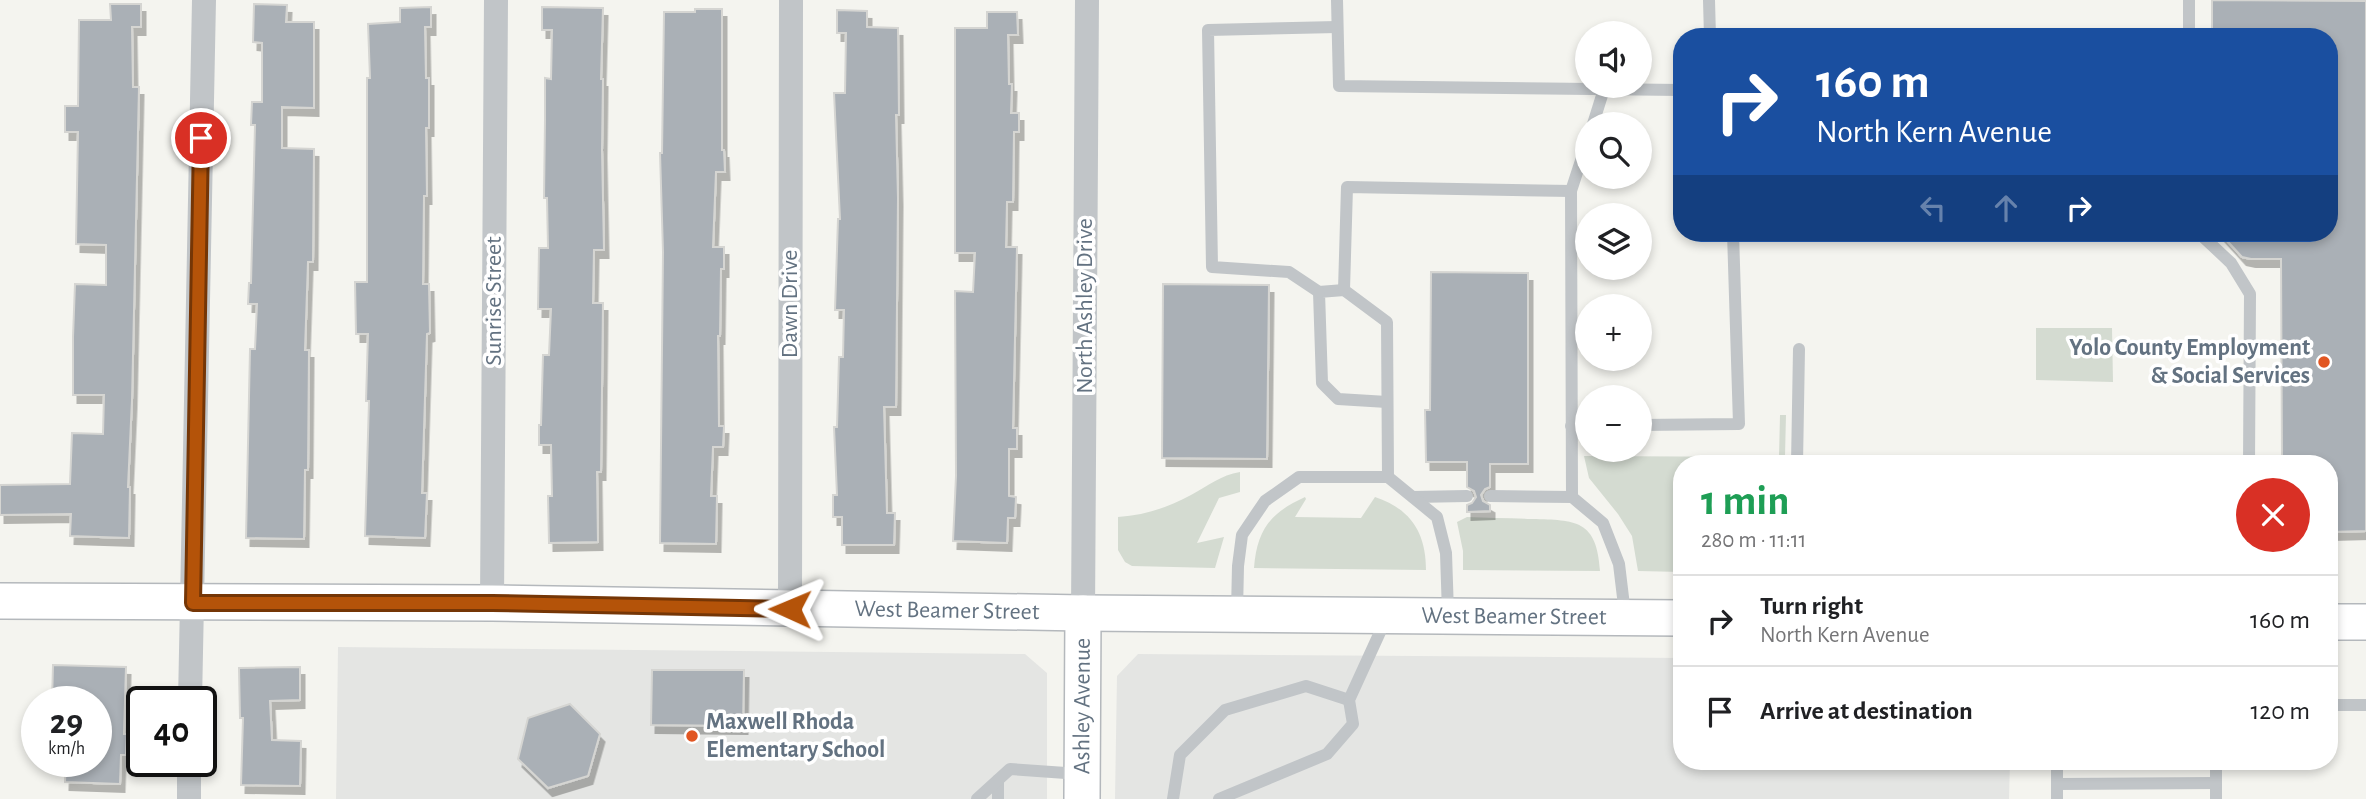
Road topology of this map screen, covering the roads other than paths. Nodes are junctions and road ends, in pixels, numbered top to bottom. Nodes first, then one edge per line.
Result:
1 (204, 0) edge
2 (496, 0) edge
3 (791, 0) edge
4 (1087, 0) edge
5 (1337, 0) edge
6 (1709, 0) edge
7 (2189, 0) edge
8 (1337, 27) junction
9 (1710, 28) edge
10 (2189, 28) edge
11 (1575, 89) edge
12 (1652, 90) edge
13 (1673, 90) edge
14 (1575, 179) edge
15 (1571, 191) junction
16 (1733, 242) edge
17 (2209, 242) edge
18 (1344, 290) junction
19 (1320, 292) junction
20 (1799, 349) dead end
21 (1387, 402) junction
22 (1652, 425) edge
23 (1572, 426) joint
24 (1797, 455) edge
25 (2249, 455) edge
26 (1388, 477) junction
27 (1466, 496) dead end
28 (1490, 496) dead end
29 (1572, 496) junction
30 (1412, 497) junction
31 (0, 601) edge
32 (193, 603) junction
33 (492, 603) junction
34 (790, 609) junction
35 (1083, 613) junction
36 (1237, 614) junction
37 (1387, 615) junction
38 (1448, 616) junction
39 (1626, 617) junction
40 (1673, 618) edge
41 (2338, 622) edge
42 (2366, 622) edge
43 (190, 686) edge
44 (1349, 700) junction
45 (2338, 705) edge
46 (2366, 705) edge
47 (2057, 770) edge
48 (2216, 770) edge
49 (190, 777) edge
50 (998, 780) junction
51 (2216, 783) junction
52 (2057, 784) junction
53 (1082, 787) edge
54 (189, 799) edge
55 (977, 799) edge
56 (998, 799) edge
57 (1173, 799) edge
58 (1219, 799) edge
59 (2057, 799) edge
60 (2216, 799) edge

1 - 32 street
2 - 33 street, Sunrise Street
3 - 34 street, Dawn Drive
4 - 35 street, North Ashley Drive
5 - 8 lane
6 - 9 lane
7 - 10 lane
8 - 11 lane
8 - 19 lane
12 - 13 lane
14 - 15 lane
15 - 18 lane
15 - 23 lane
16 - 22 lane
17 - 25 lane
18 - 19 lane
18 - 21 lane
19 - 21 lane
20 - 24 lane
21 - 26 lane
23 - 29 lane
26 - 30 lane
26 - 36 lane
27 - 30 lane
28 - 29 lane
29 - 39 lane
30 - 38 lane
31 - 32 street, West Beamer Street
32 - 33 street, West Beamer Street
32 - 43 street
33 - 34 street, West Beamer Street
34 - 35 street, West Beamer Street
35 - 36 street, West Beamer Street
35 - 53 street, Ashley Avenue
36 - 37 street, West Beamer Street
37 - 38 street, West Beamer Street
37 - 44 lane
38 - 39 street, West Beamer Street
39 - 40 street, West Beamer Street
41 - 42 street
44 - 57 lane
44 - 58 lane
45 - 46 lane
47 - 52 lane
48 - 51 lane
49 - 54 street
50 - 53 lane
50 - 55 lane
50 - 56 lane
51 - 52 lane
51 - 60 lane
52 - 59 lane

